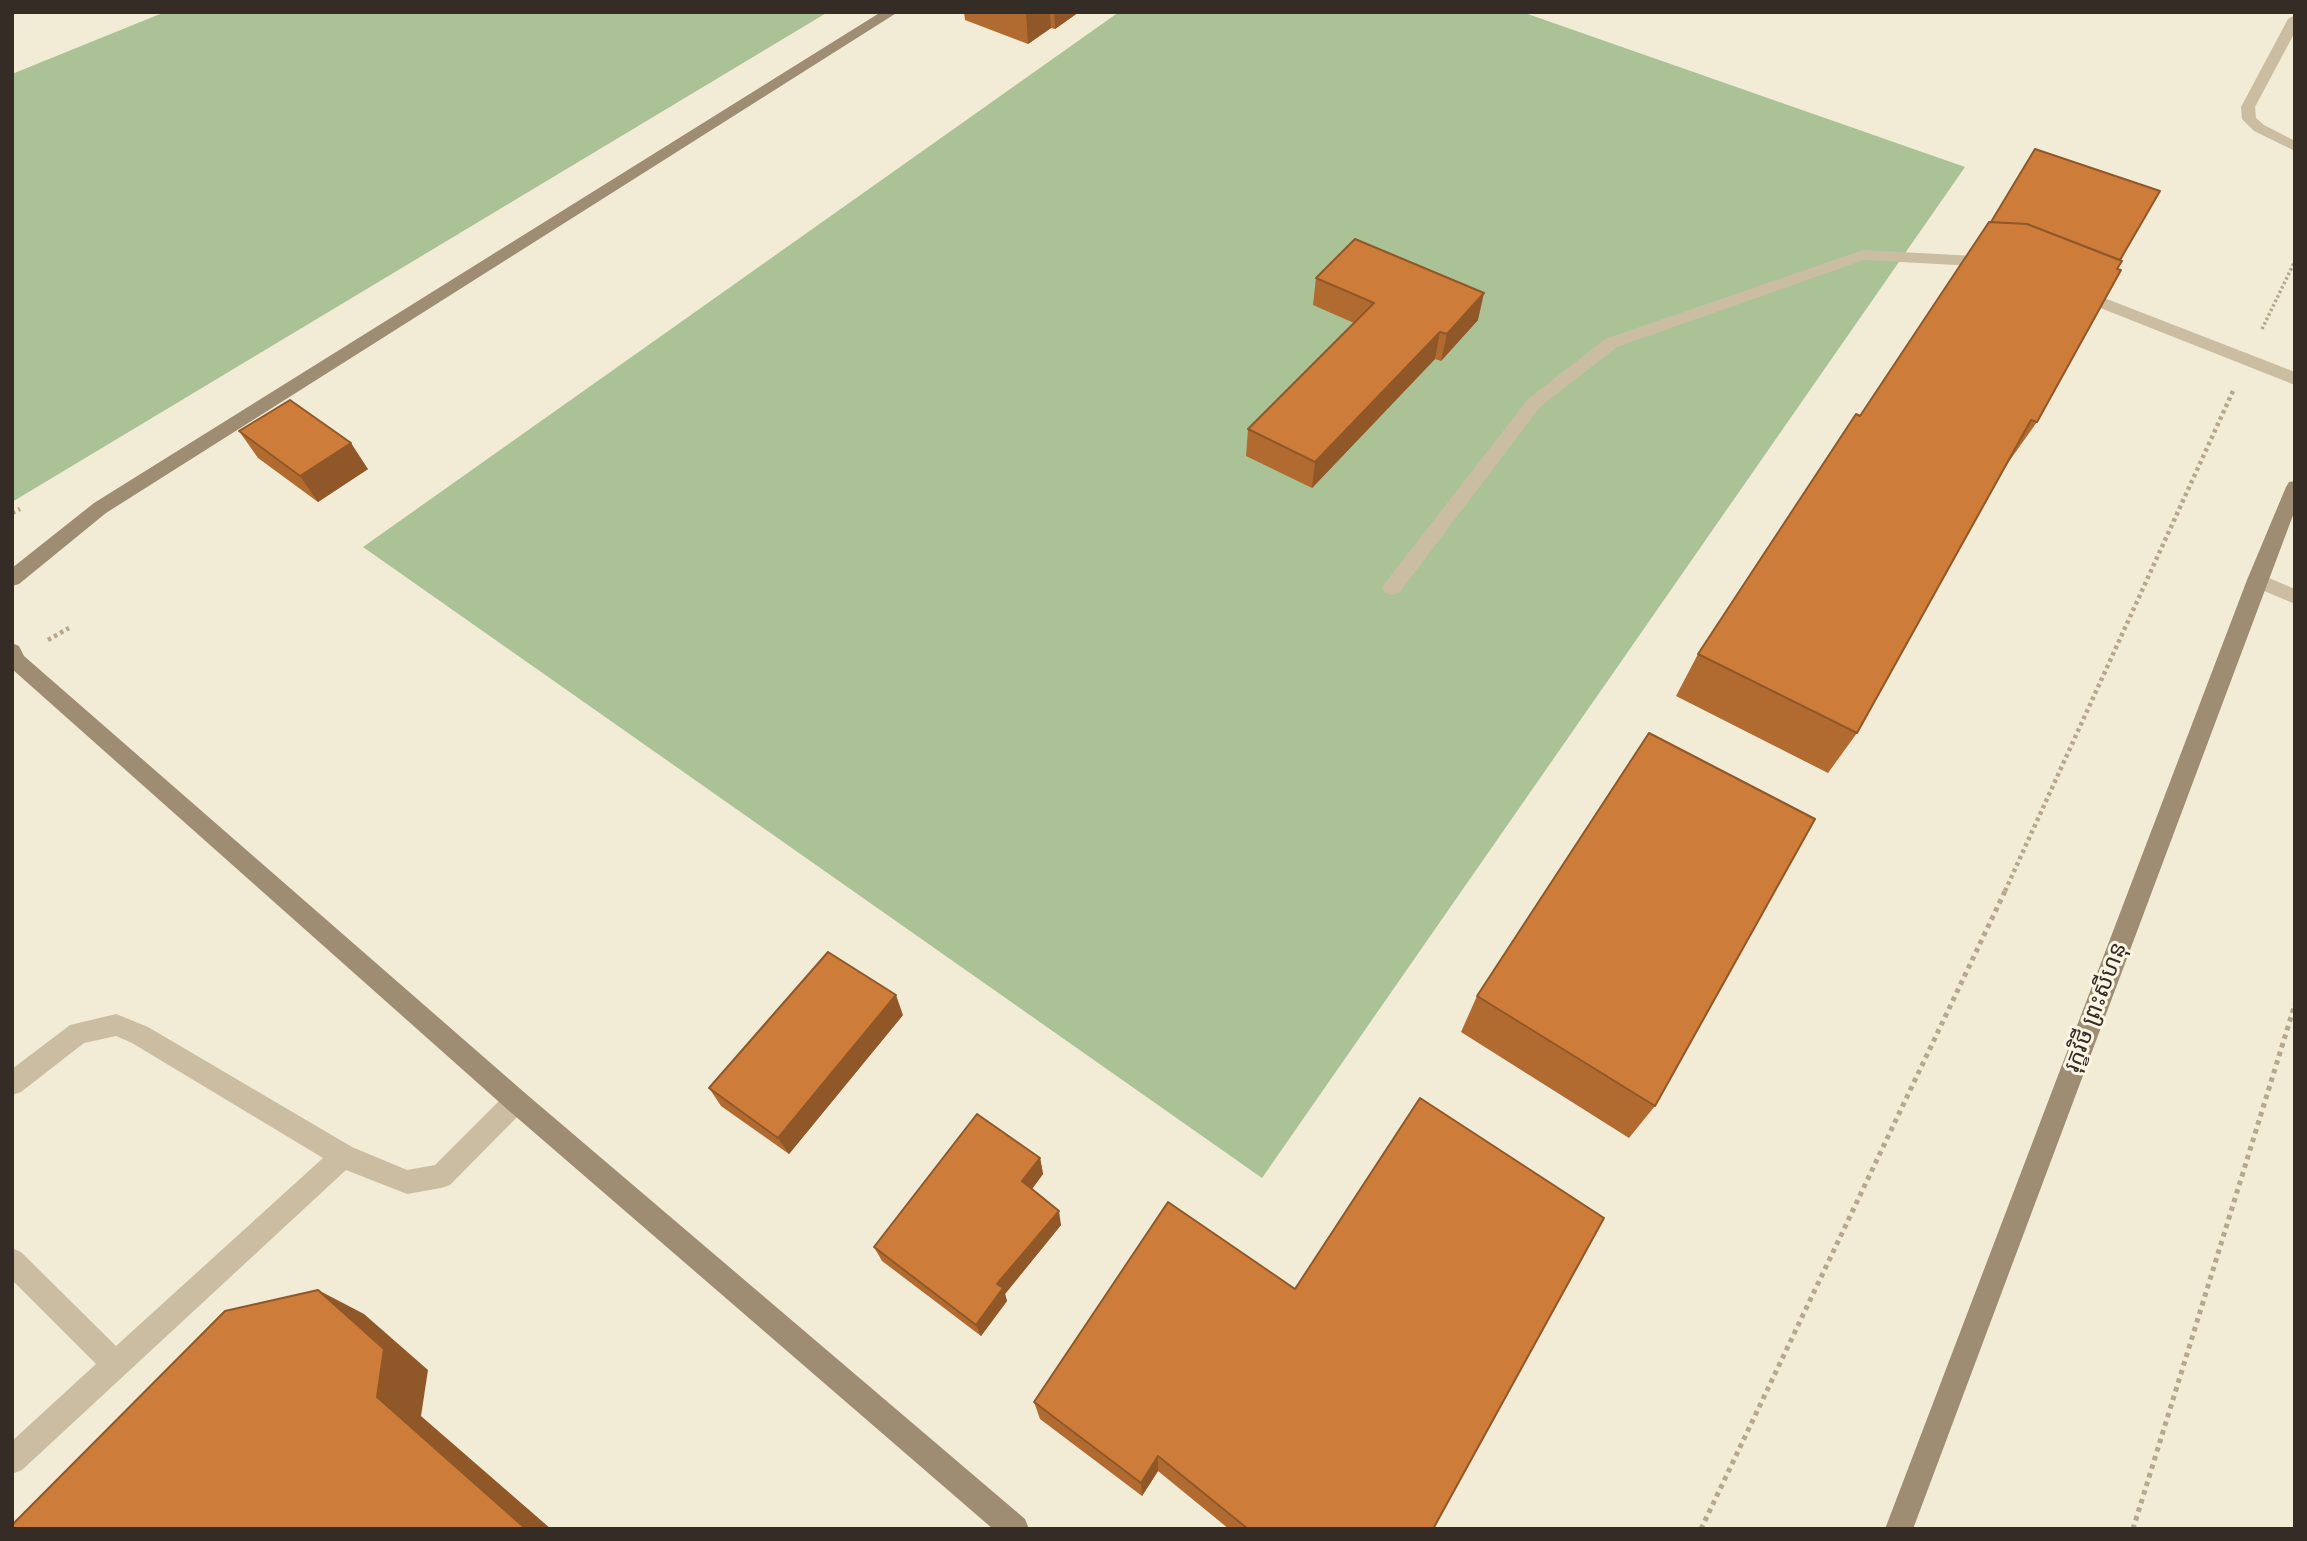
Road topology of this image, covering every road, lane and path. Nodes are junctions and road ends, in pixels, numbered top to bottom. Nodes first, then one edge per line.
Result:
1 (891, 12) edge
2 (2295, 19) edge
3 (2295, 147) edge
4 (2295, 261) edge
5 (2014, 268) edge
6 (2064, 288) edge
7 (2247, 359) junction
8 (2295, 379) edge
9 (2295, 487) edge
10 (20, 509) dead end
11 (12, 513) edge
12 (12, 579) edge
13 (2257, 580) junction
14 (1392, 588) dead end
15 (2295, 597) edge
16 (12, 652) edge
17 (2295, 1004) edge
18 (12, 1084) edge
19 (516, 1101) junction
20 (343, 1156) junction
21 (12, 1262) edge
22 (116, 1364) junction
23 (12, 1460) edge
24 (1015, 1529) edge
25 (1701, 1529) edge
26 (1899, 1529) edge
27 (2133, 1529) edge

1 - 12 main road
2 - 3 lane
4 - 7 path
5 - 14 lane
6 - 7 lane
7 - 8 lane
7 - 25 path
9 - 13 main road, រុក្ខវិថី ព្រះសីហនុ
10 - 11 path
13 - 15 lane
13 - 26 main road, រុក្ខវិថី ព្រះសីហនុ
16 - 19 main road
17 - 27 path
18 - 20 lane
19 - 20 lane
19 - 24 main road
20 - 22 lane
21 - 22 lane
22 - 23 lane

